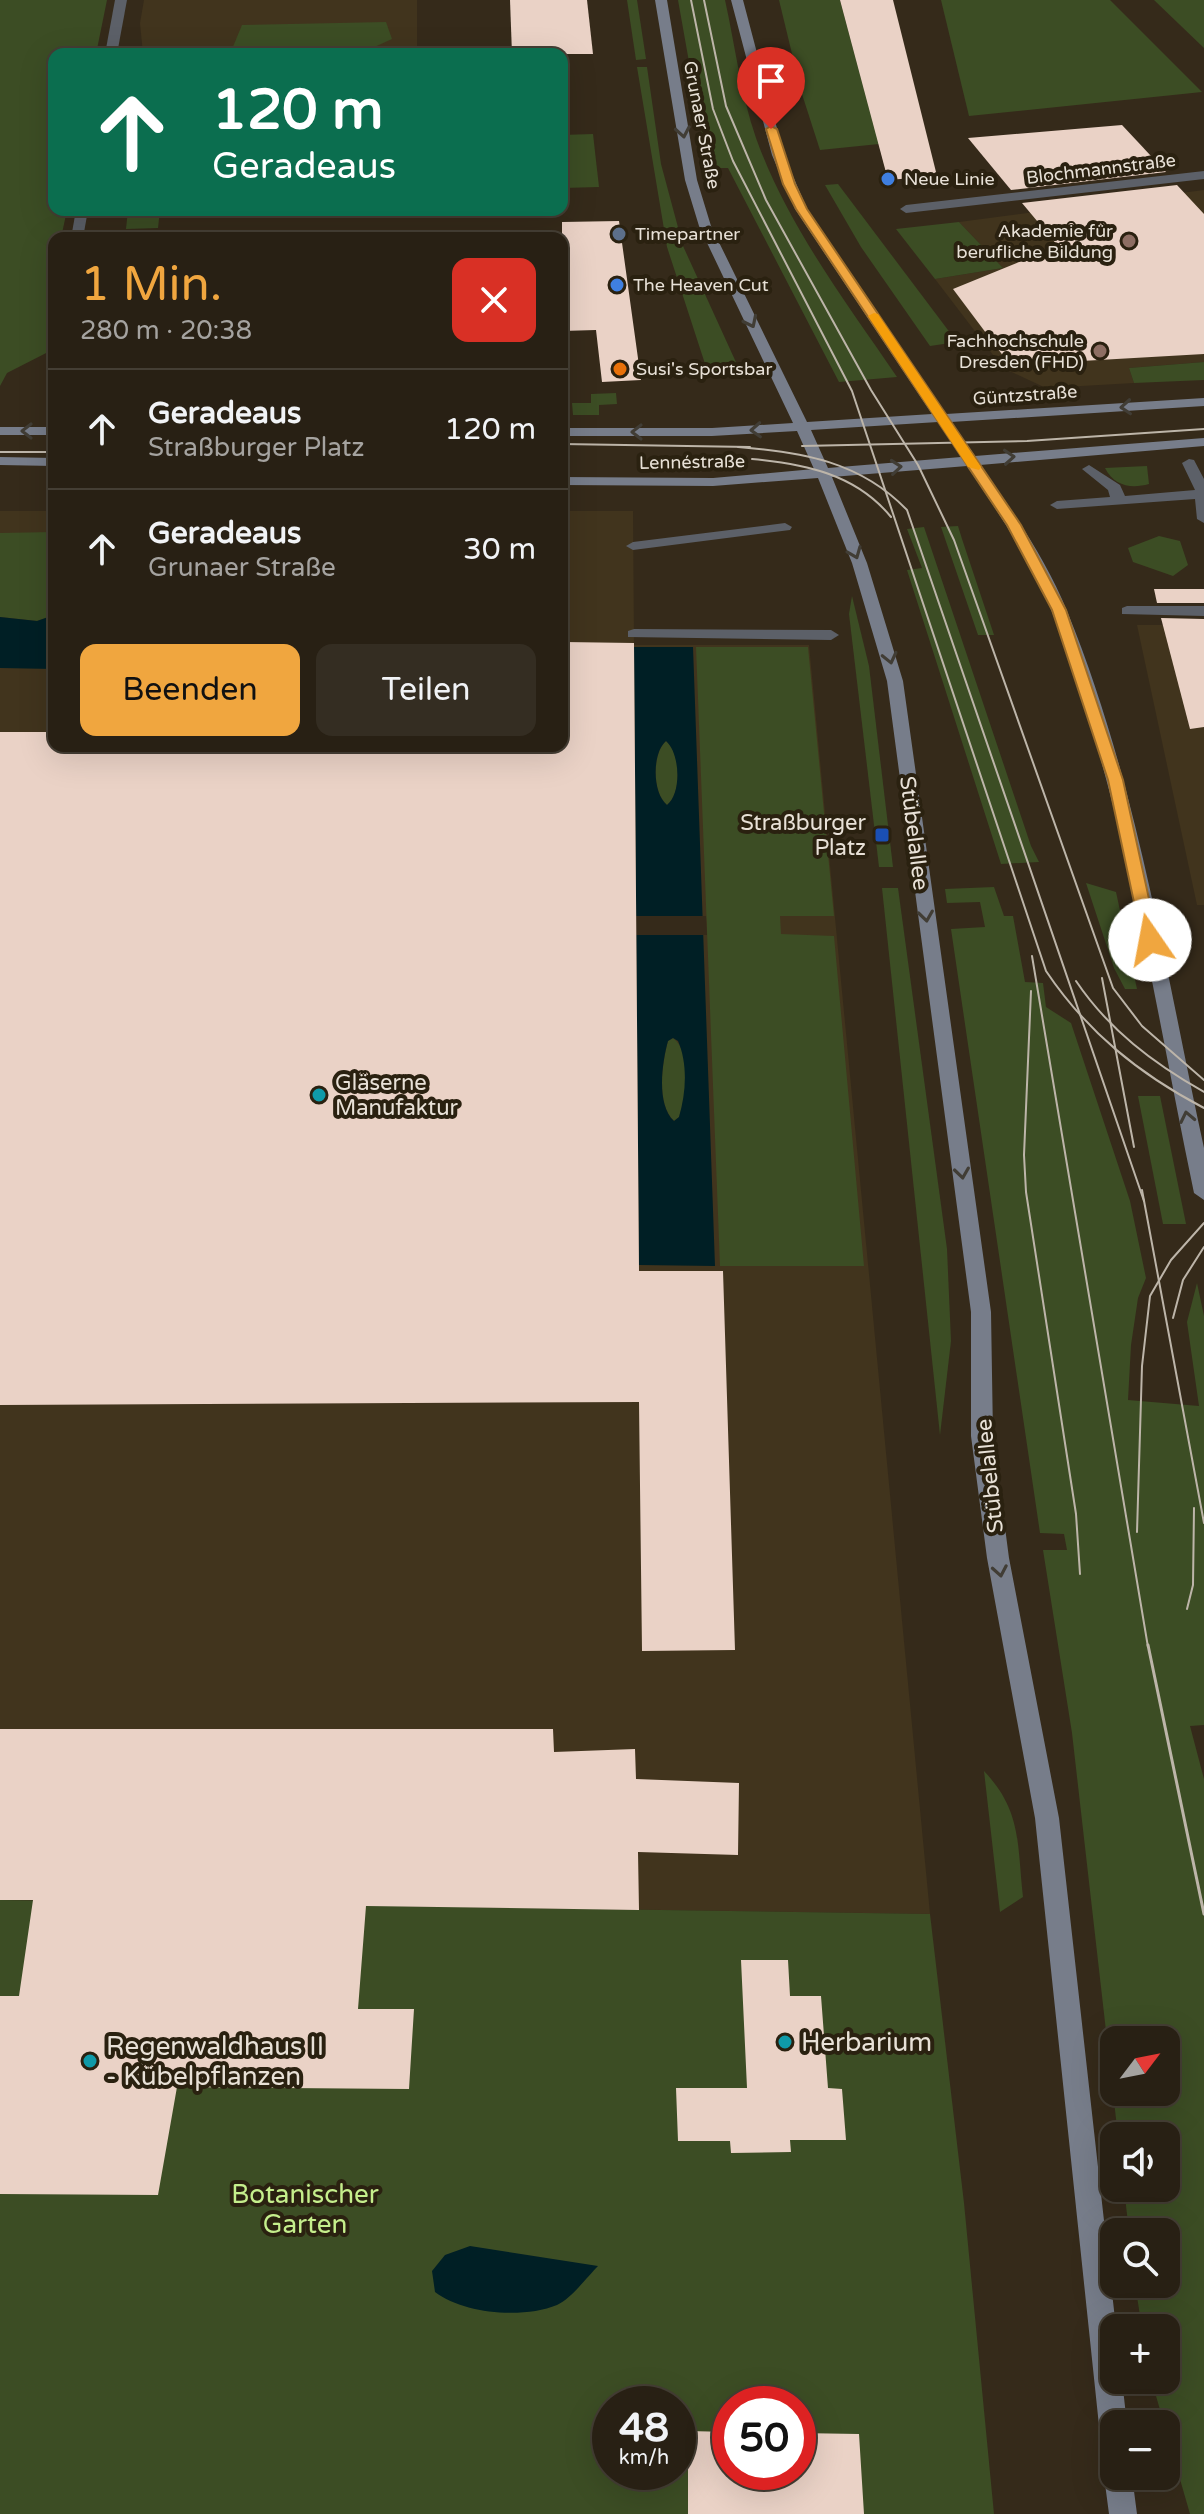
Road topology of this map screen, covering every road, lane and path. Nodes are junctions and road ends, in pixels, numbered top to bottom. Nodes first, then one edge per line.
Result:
1 (121, 0) edge
2 (661, 0) edge
3 (737, 0) edge
4 (112, 48) edge
5 (1204, 175) edge
6 (906, 209) dead end
7 (1204, 402) edge
8 (943, 419) junction
9 (800, 428) junction
10 (0, 431) edge
11 (48, 431) edge
12 (568, 432) edge
13 (1204, 442) edge
14 (970, 460) junction
15 (0, 461) edge
16 (48, 462) edge
17 (1189, 463) dead end
18 (1089, 469) dead end
19 (822, 474) junction
20 (568, 481) edge
21 (1203, 494) edge
22 (1119, 501) junction
23 (1057, 505) dead end
24 (1204, 519) edge
25 (785, 527) dead end
26 (633, 546) dead end
27 (1127, 611) dead end
28 (1204, 611) edge
29 (634, 634) dead end
30 (831, 635) dead end
31 (1204, 1193) edge
32 (1111, 2410) edge
33 (1120, 2490) edge
34 (1123, 2514) edge

1 - 4 street
2 -> 9 main road, Grunaer Straße
3 - 8 main road
5 - 6 street, Blochmannstraße
7 -> 8 main road, Güntzstraße
8 - 9 main road, Güntzstraße
8 - 14 main road
9 -> 12 main road, Lennéstraße
9 - 19 main road
11 -> 10 main road
14 -> 13 main road
19 -> 14 main road
31 -> 14 main road
15 - 16 main road
17 - 21 street
18 - 22 street
19 - 20 main road, Lennéstraße
19 -> 32 main road, Stübelallee
21 - 22 street
21 - 24 street
22 - 23 street
25 - 26 street
27 - 28 street
29 - 30 street
33 - 34 main road

